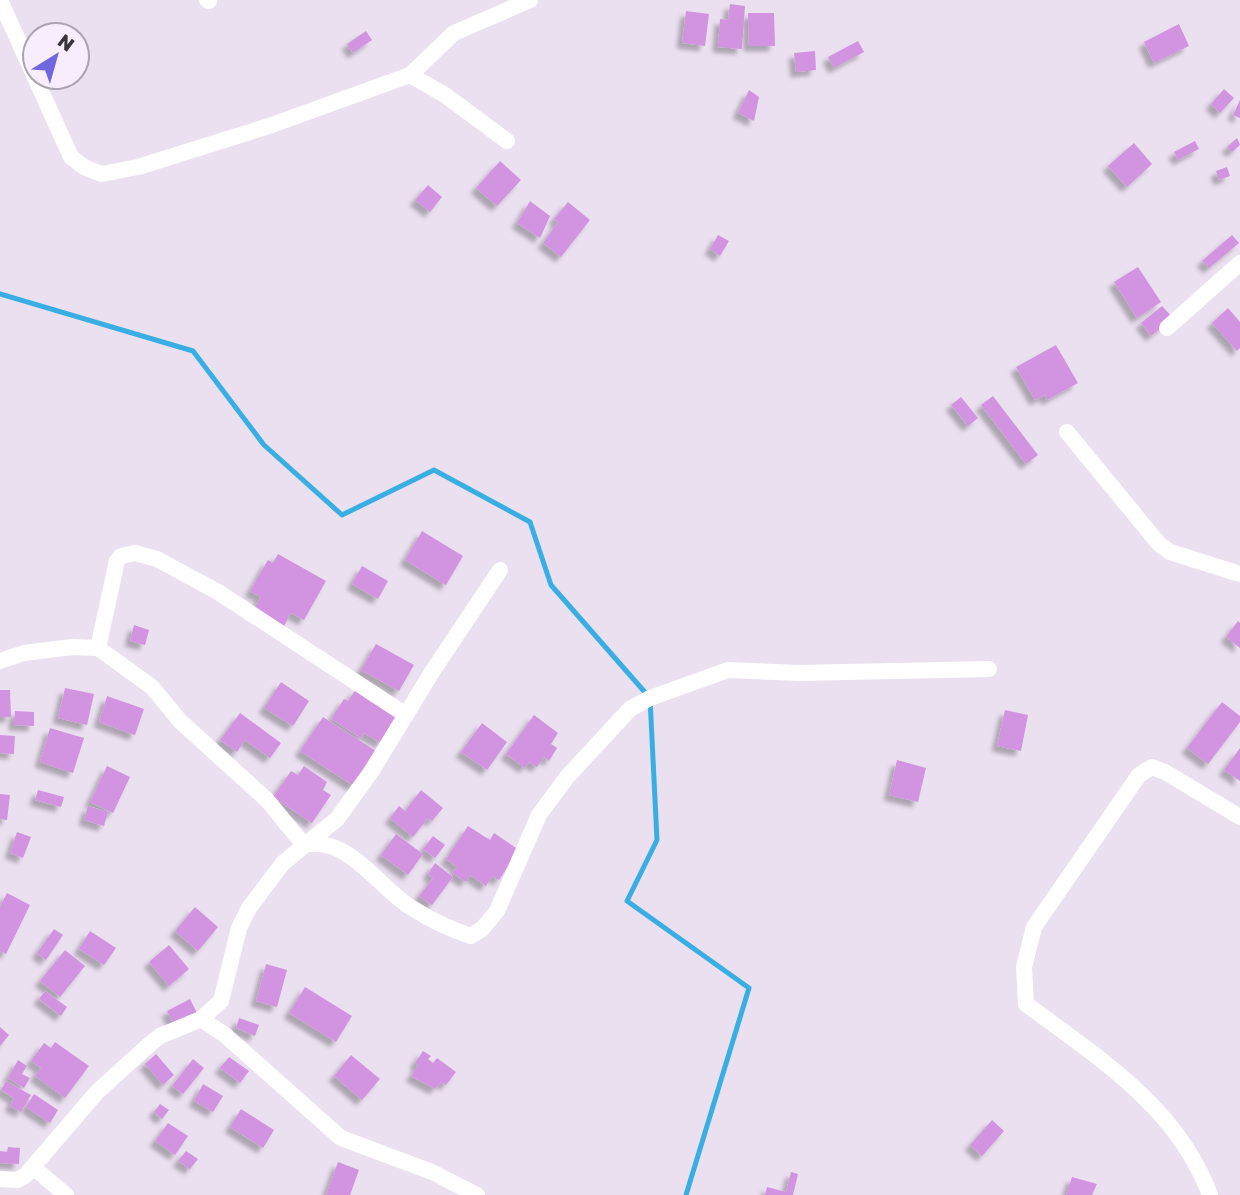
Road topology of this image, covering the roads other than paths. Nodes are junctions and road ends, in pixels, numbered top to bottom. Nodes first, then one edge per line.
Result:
1 (17, 0) edge
2 (530, 0) edge
3 (0, 1) edge
4 (410, 75) junction
5 (507, 141) dead end
6 (1240, 263) edge
7 (1167, 328) dead end
8 (1067, 432) dead end
9 (500, 569) dead end
10 (1240, 574) edge
11 (98, 648) junction
12 (0, 661) edge
13 (989, 669) dead end
14 (406, 715) junction
15 (1240, 817) edge
16 (304, 845) junction
17 (201, 1019) junction
18 (34, 1168) junction
19 (0, 1179) edge
20 (17, 1180) junction
21 (26, 1195) edge
22 (66, 1195) edge
23 (477, 1195) edge
24 (1209, 1195) edge

1 - 3 street
2 - 4 street
3 - 4 street
4 - 5 street
6 - 7 street
8 - 10 street
9 - 14 street
11 - 12 street
11 - 14 street
11 - 16 street
13 - 16 street
14 - 16 street
15 - 24 street
16 - 17 street
17 - 18 street
17 - 23 street
18 - 20 street
18 - 22 street
19 - 20 street
20 - 21 street

